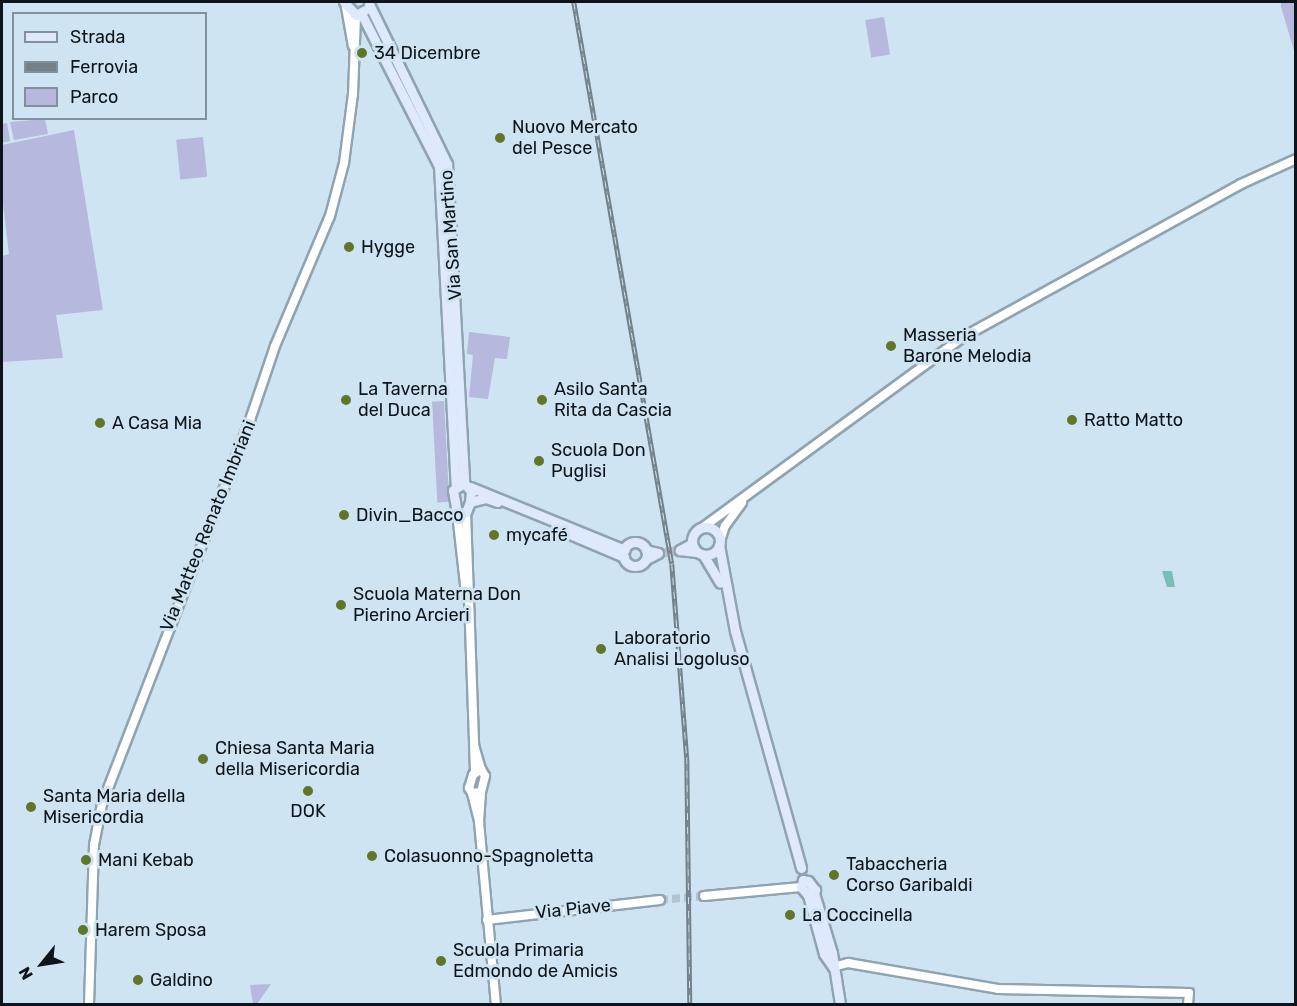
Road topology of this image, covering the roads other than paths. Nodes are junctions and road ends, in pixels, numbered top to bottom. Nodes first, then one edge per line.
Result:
1 (369, 3) edge
2 (345, 4) edge
3 (359, 15) junction
4 (357, 34) junction
5 (373, 34) junction
6 (354, 52) junction
7 (1296, 159) edge
8 (463, 485) junction
9 (745, 500) junction
10 (470, 502) junction
11 (462, 513) junction
12 (702, 528) junction
13 (720, 543) junction
14 (697, 550) junction
15 (624, 554) junction
16 (727, 599) junction
17 (804, 883) junction
18 (704, 896) tunnel mouth
19 (660, 900) tunnel mouth
20 (487, 920) junction
21 (833, 967) junction
22 (89, 1005) edge
23 (496, 1005) edge
24 (840, 1005) edge
25 (1188, 1005) edge

1 - 3 main road
1 - 8 main road, Via San Martino
2 - 3 main road
2 - 6 street
3 - 4 street
3 - 5 main road, Via San Martino
4 - 5 street
4 - 6 street
5 - 8 main road, Via San Martino
6 - 22 street, Via Matteo Renato Imbriani
7 - 9 street
8 - 10 main road
8 - 11 main road
8 - 15 main road
9 - 12 street
9 - 13 street
10 - 11 main road
10 - 15 main road
11 - 20 street
12 - 13 main road
12 - 14 main road
13 - 14 main road
13 - 16 main road
14 - 16 main road
15 - 15 main road
16 - 17 main road
17 - 18 street
17 - 21 main road
19 - 20 street, Via Piave
20 - 23 street
21 - 24 main road
21 - 25 street

